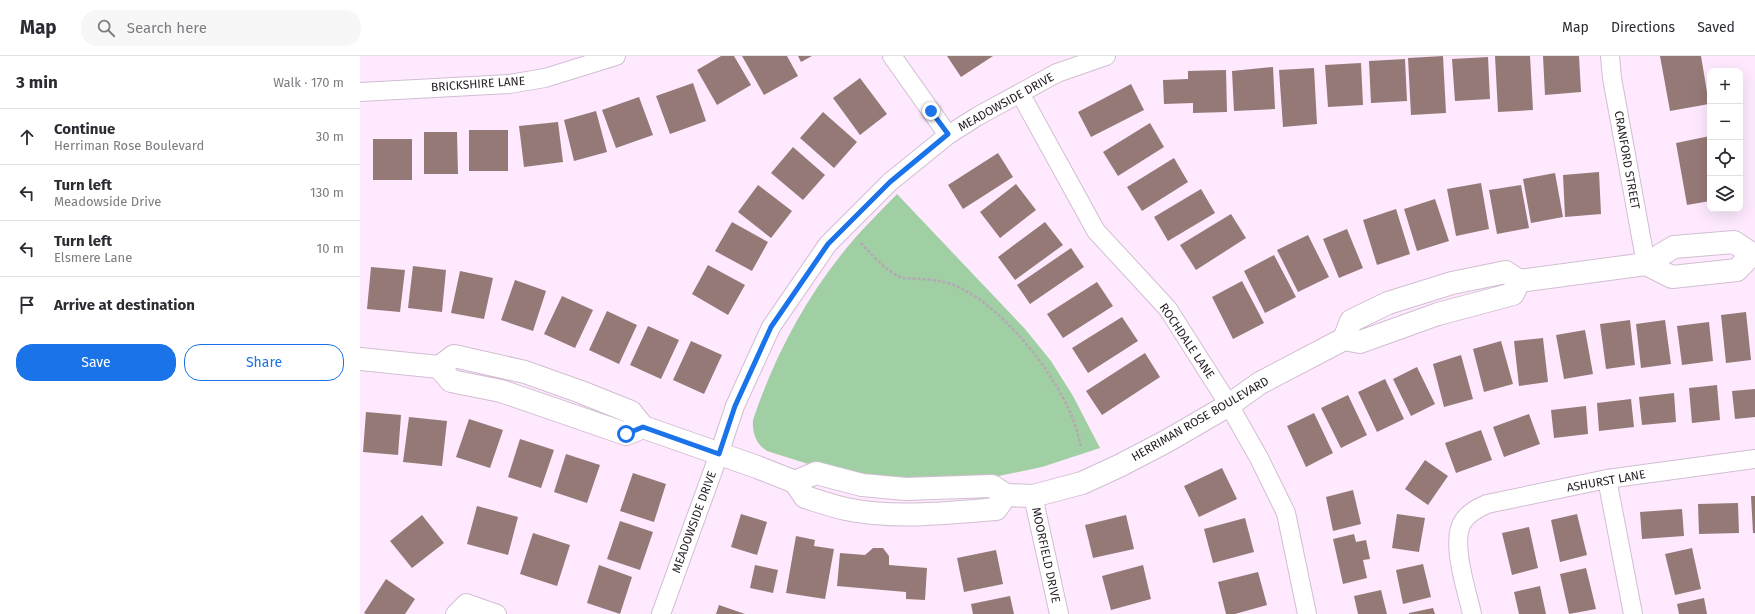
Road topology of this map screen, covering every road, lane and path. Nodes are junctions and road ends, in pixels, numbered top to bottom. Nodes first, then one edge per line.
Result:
1 (616, 56) edge
2 (892, 56) edge
3 (1106, 56) edge
4 (1610, 56) edge
5 (360, 92) edge
6 (1020, 93) junction
7 (948, 134) junction
8 (861, 243) dead end
9 (1754, 254) edge
10 (1646, 264) junction
11 (360, 360) edge
12 (1229, 405) junction
13 (1082, 446) dead end
14 (719, 454) junction
15 (1755, 459) edge
16 (1607, 479) junction
17 (1033, 496) junction
18 (455, 614) edge
19 (497, 614) edge
20 (660, 614) edge
21 (1059, 614) edge
22 (1307, 614) edge
23 (1472, 614) edge
24 (1633, 614) edge

1 - 5 street, BRICKSHIRE LANE
2 - 7 street
3 - 6 street, MEADOWSIDE DRIVE
4 - 10 street, CRANFORD STREET
6 - 7 street, MEADOWSIDE DRIVE
6 - 12 street, ROCHDALE LANE
7 - 14 street, MEADOWSIDE DRIVE
8 - 13 path
9 - 10 street, HERRIMAN ROSE BOULEVARD
9 - 10 street, HERRIMAN ROSE BOULEVARD
10 - 12 street, HERRIMAN ROSE BOULEVARD
11 - 14 street, HERRIMAN ROSE BOULEVARD
12 - 17 street, HERRIMAN ROSE BOULEVARD
12 - 22 street, ROCHDALE LANE
14 - 17 street, HERRIMAN ROSE BOULEVARD
14 - 20 street, MEADOWSIDE DRIVE
15 - 16 street, ASHURST LANE
16 - 23 street, ASHURST LANE
16 - 24 street
17 - 21 street, MOORFIELD DRIVE
18 - 19 street

